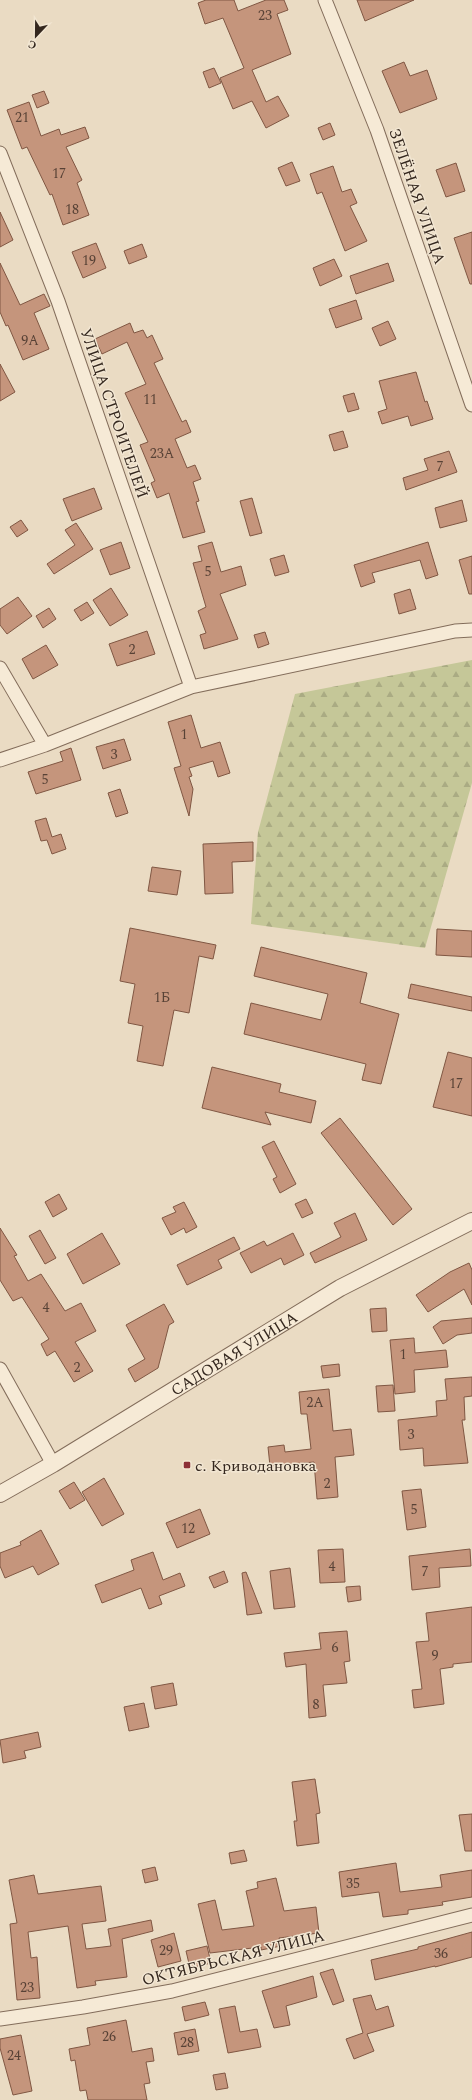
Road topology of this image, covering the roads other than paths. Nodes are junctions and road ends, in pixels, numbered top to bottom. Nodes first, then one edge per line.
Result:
1 (325, 0) edge
2 (0, 153) edge
3 (468, 384) edge
4 (472, 405) edge
5 (472, 630) edge
6 (0, 668) edge
7 (191, 687) junction
8 (45, 745) junction
9 (0, 760) edge
10 (472, 1221) edge
11 (0, 1369) edge
12 (53, 1464) junction
13 (0, 1494) edge
14 (472, 1915) edge
15 (0, 2019) edge

1 - 3 street, ЗЕЛЁНАЯ УЛИЦА
2 - 7 street, УЛИЦА СТРОИТЕЛЕЙ
3 - 4 street, ЗЕЛЁНАЯ УЛИЦА
5 - 7 street
6 - 8 street
7 - 8 street
8 - 9 street
10 - 12 street, САДОВАЯ УЛИЦА
11 - 12 street
12 - 13 street, САДОВАЯ УЛИЦА
14 - 15 street, ОКТЯБРЬСКАЯ УЛИЦА

